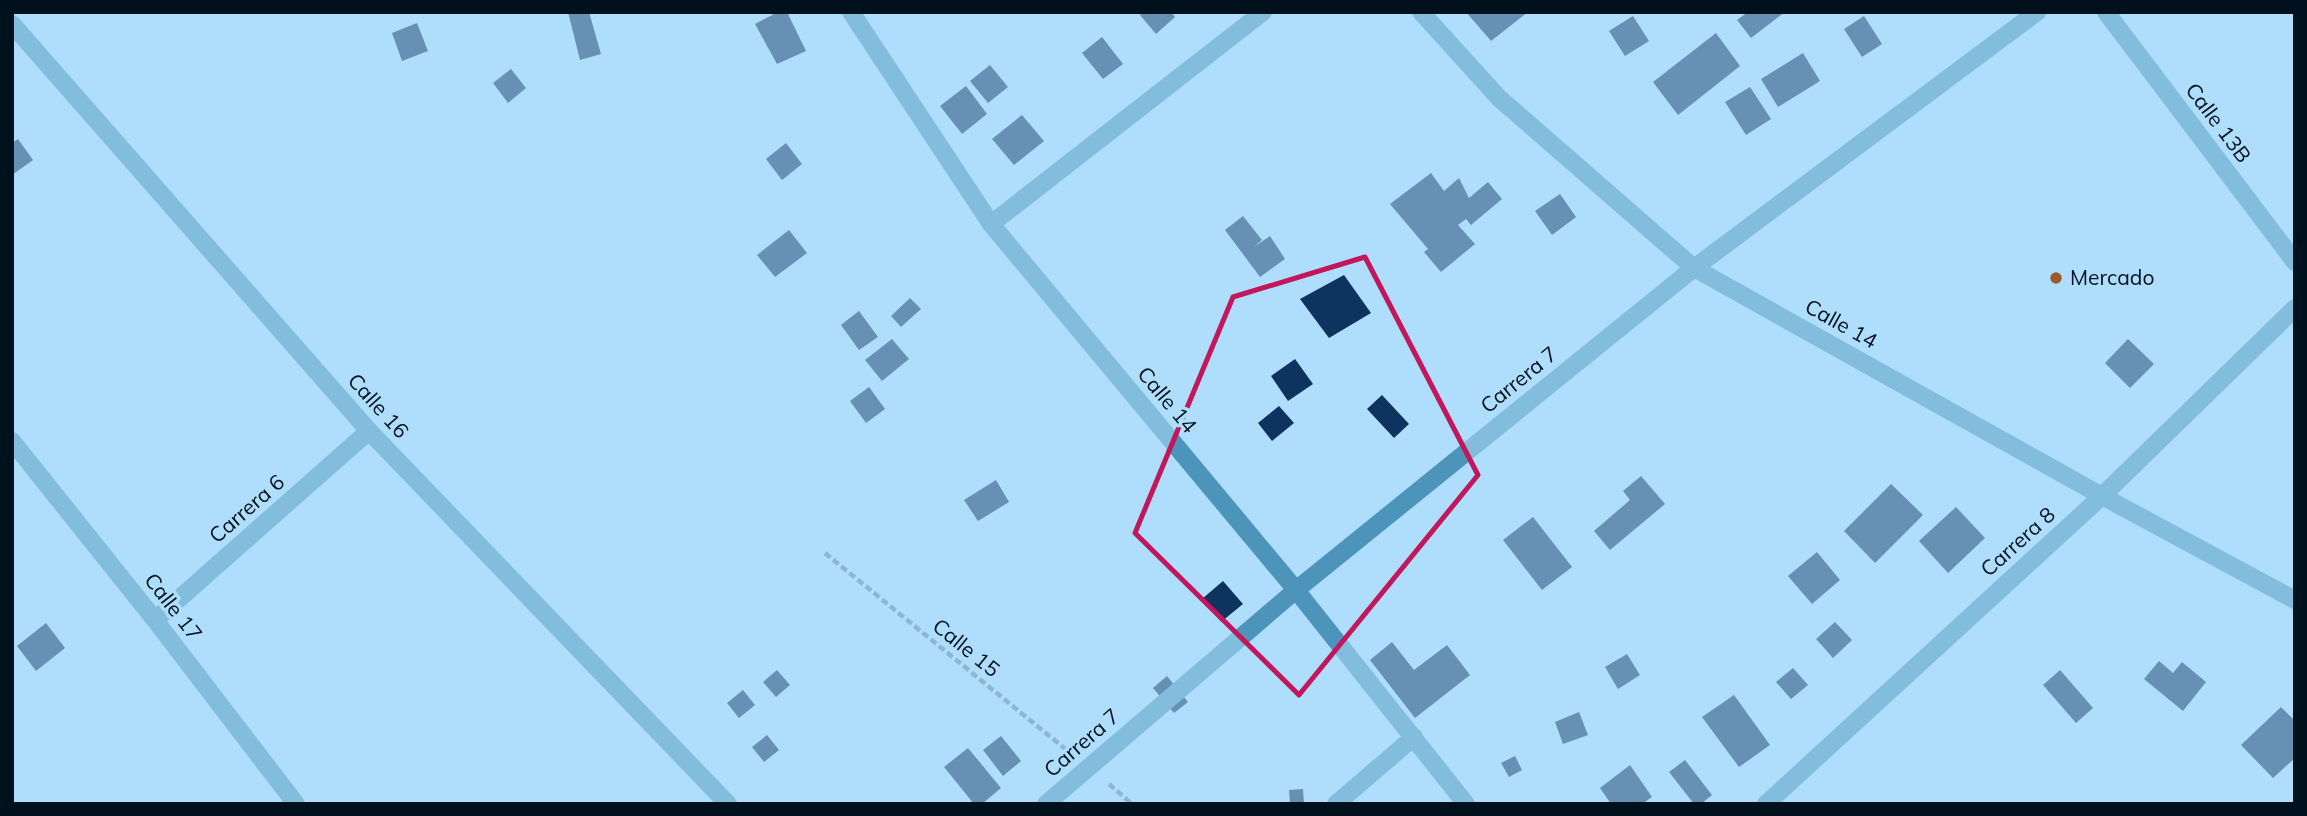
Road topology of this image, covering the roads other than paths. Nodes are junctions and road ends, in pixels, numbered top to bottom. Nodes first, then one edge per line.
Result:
1 (851, 12) edge
2 (1264, 12) edge
3 (1421, 12) edge
4 (2037, 12) edge
5 (2106, 12) edge
6 (12, 24) edge
7 (990, 224) junction
8 (2295, 262) edge
9 (1694, 268) junction
10 (2295, 307) edge
11 (369, 431) junction
12 (12, 442) edge
13 (2102, 496) junction
14 (1296, 590) junction
15 (2295, 600) edge
16 (155, 620) junction
17 (1414, 737) junction
18 (296, 804) edge
19 (728, 804) edge
20 (1046, 804) edge
21 (1336, 804) edge
22 (1466, 804) edge
23 (1766, 804) edge

1 - 7 street, Calle 14
2 - 7 street
3 - 9 street, Calle 14
4 - 9 street, Carrera 7
5 - 8 street, Calle 13B
6 - 11 street, Calle 16
7 - 14 street, Calle 14
9 - 13 street, Calle 14
9 - 14 street, Carrera 7
10 - 13 street, Carrera 8
11 - 16 street, Carrera 6
11 - 19 street, Calle 16
12 - 16 street, Calle 17
13 - 15 street, Calle 14
13 - 23 street, Carrera 8
14 - 17 street, Calle 14
14 - 20 street, Carrera 7
16 - 18 street, Calle 17
17 - 21 street
17 - 22 street, Calle 14

